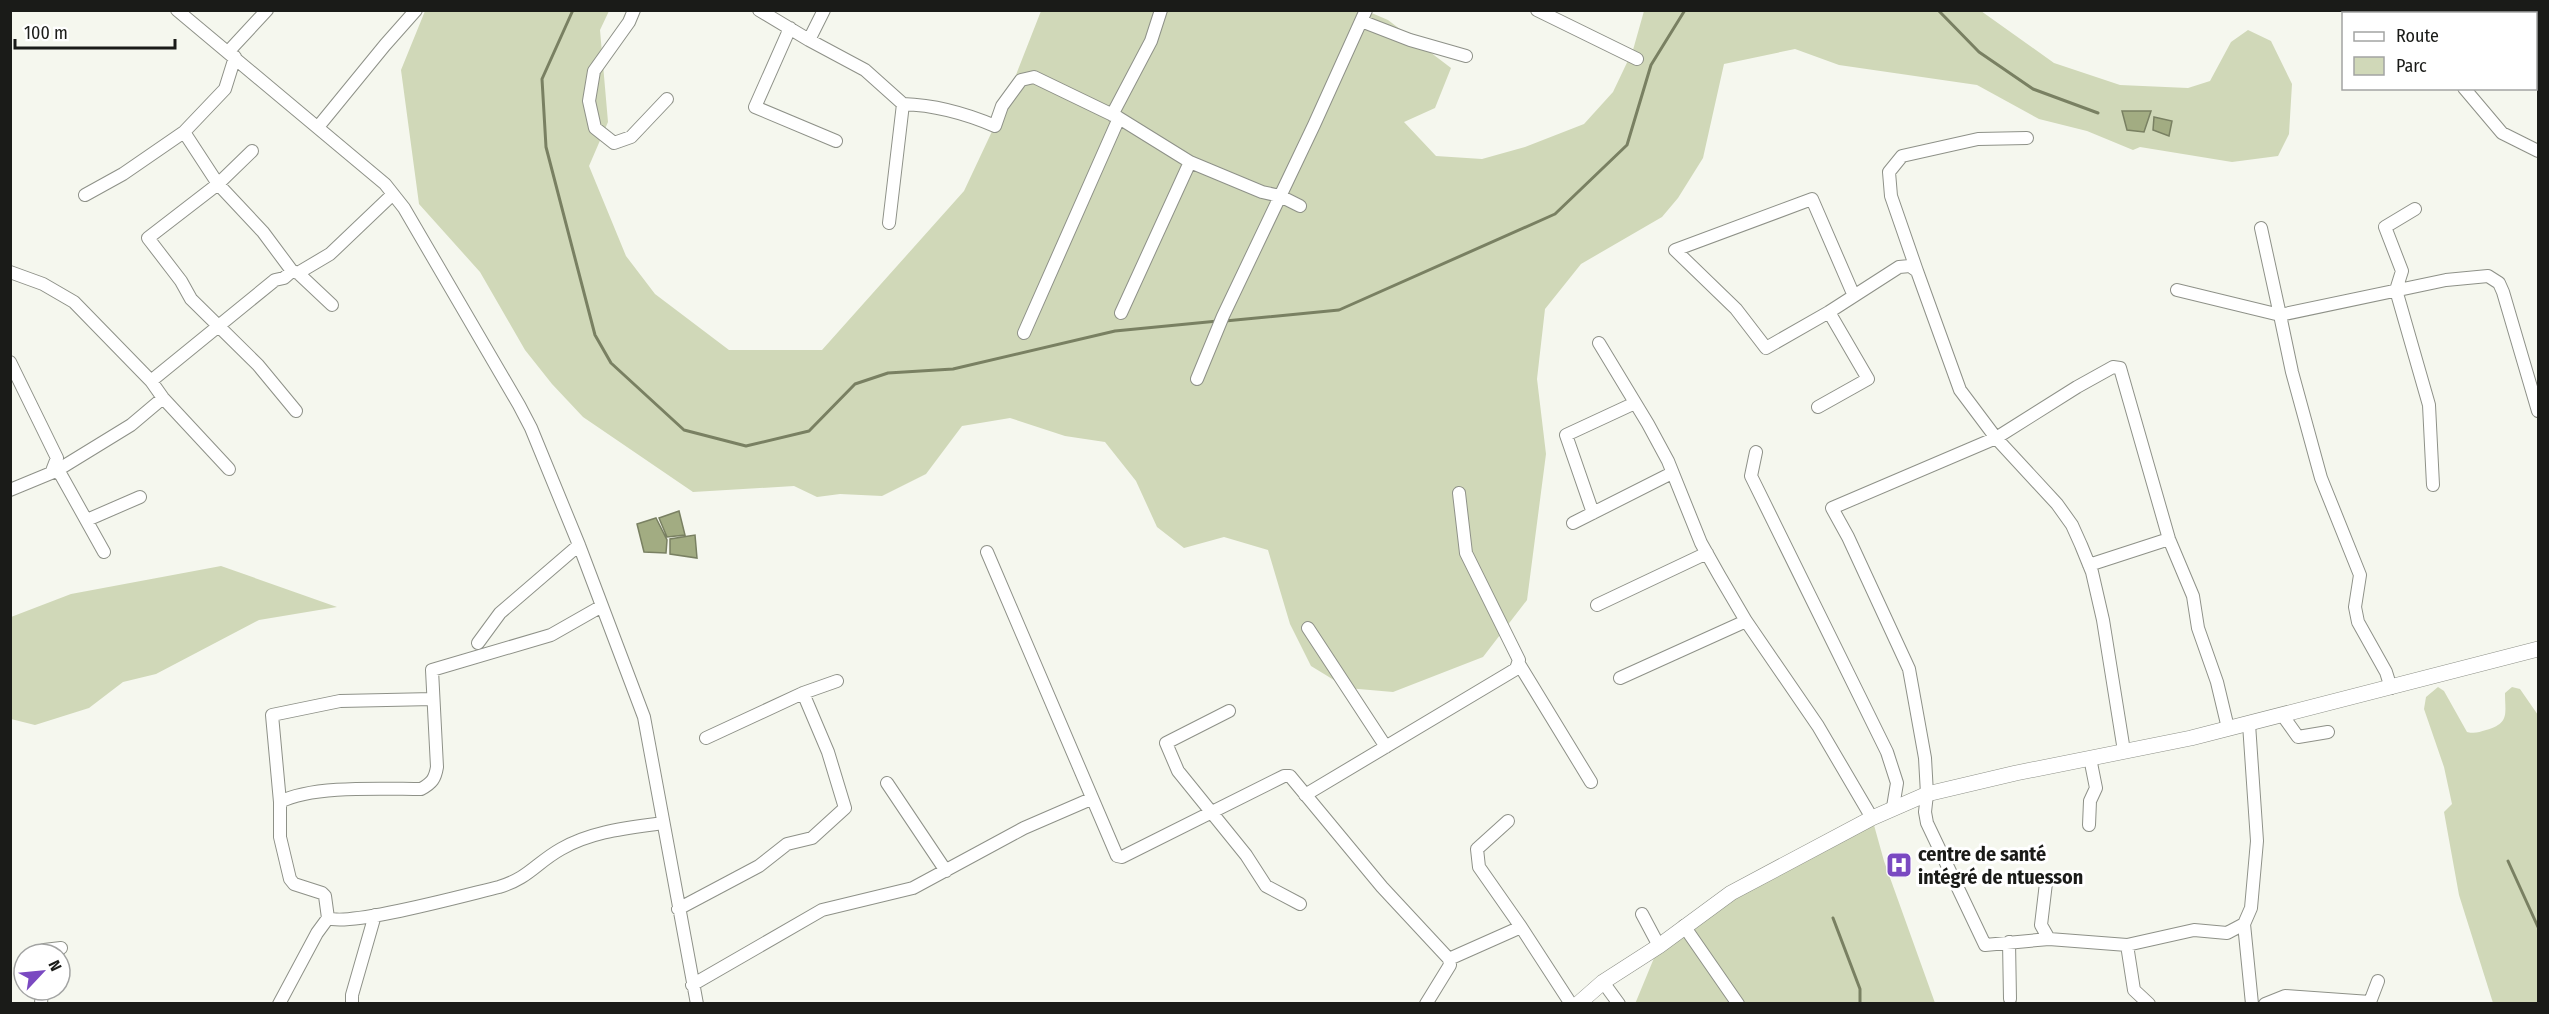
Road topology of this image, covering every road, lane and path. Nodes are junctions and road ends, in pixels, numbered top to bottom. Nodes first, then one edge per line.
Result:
1 (177, 10) edge
2 (267, 10) edge
3 (416, 10) edge
4 (634, 10) edge
5 (759, 10) edge
6 (824, 10) edge
7 (1161, 10) edge
8 (1537, 10) edge
9 (1363, 16) edge
10 (790, 28) junction
11 (809, 40) junction
12 (231, 54) junction
13 (1466, 56) dead end
14 (1637, 58) dead end
15 (2466, 90) edge
16 (667, 99) dead end
17 (903, 104) junction
18 (1115, 117) junction
19 (318, 127) junction
20 (184, 132) junction
21 (2027, 138) dead end
22 (836, 141) dead end
23 (252, 151) dead end
24 (2538, 151) edge
25 (1190, 162) junction
26 (218, 184) junction
27 (393, 194) junction
28 (85, 195) dead end
29 (1280, 196) junction
30 (1300, 206) dead end
31 (2415, 209) dead end
32 (889, 223) dead end
33 (2261, 228) dead end
34 (1917, 271) junction
35 (10, 272) edge
36 (295, 272) junction
37 (2177, 290) dead end
38 (2396, 290) junction
39 (1854, 296) junction
40 (332, 305) dead end
41 (1828, 312) junction
42 (1120, 313) dead end
43 (2280, 315) junction
44 (220, 325) junction
45 (1024, 333) dead end
46 (1599, 344) dead end
47 (10, 362) edge
48 (1197, 379) dead end
49 (151, 381) junction
50 (163, 398) junction
51 (1635, 403) junction
52 (1818, 407) dead end
53 (296, 411) dead end
54 (2538, 411) edge
55 (1996, 438) junction
56 (1756, 452) dead end
57 (229, 470) dead end
58 (54, 471) junction
59 (1672, 473) junction
60 (2433, 485) dead end
61 (10, 490) edge
62 (1459, 493) dead end
63 (140, 497) dead end
64 (1593, 513) junction
65 (87, 520) junction
66 (1573, 523) dead end
67 (2169, 539) junction
68 (579, 545) junction
69 (104, 552) dead end
70 (987, 552) dead end
71 (1707, 553) junction
72 (2089, 564) junction
73 (1597, 605) dead end
74 (602, 606) junction
75 (1746, 621) junction
76 (1308, 628) dead end
77 (478, 643) dead end
78 (2538, 649) edge
79 (1519, 664) junction
80 (1620, 678) dead end
81 (837, 681) dead end
82 (2391, 688) junction
83 (802, 693) junction
84 (433, 699) junction
85 (1229, 711) dead end
86 (2283, 716) junction
87 (2249, 724) junction
88 (2228, 728) junction
89 (2328, 732) dead end
90 (706, 738) dead end
91 (1386, 747) junction
92 (2124, 752) junction
93 (2090, 758) junction
94 (1591, 782) dead end
95 (887, 783) dead end
96 (1927, 794) junction
97 (1305, 795) junction
98 (1091, 799) junction
99 (280, 802) junction
100 (1893, 807) junction
101 (1211, 813) junction
102 (1872, 818) junction
103 (1508, 821) dead end
104 (663, 823) junction
105 (2089, 825) dead end
106 (946, 870) junction
107 (2046, 883) dead end
108 (1300, 904) dead end
109 (678, 909) junction
110 (1642, 914) dead end
111 (375, 915) junction
112 (328, 918) junction
113 (2244, 924) junction
114 (1684, 926) junction
115 (1521, 927) junction
116 (2049, 939) junction
117 (2009, 942) junction
118 (2127, 945) junction
119 (1659, 946) junction
120 (1449, 959) junction
121 (2378, 981) dead end
122 (1603, 982) junction
123 (692, 985) junction
124 (2010, 999) dead end
125 (2253, 1003) edge
126 (279, 1004) edge
127 (352, 1004) edge
128 (696, 1004) edge
129 (1426, 1004) edge
130 (1571, 1004) edge
131 (1578, 1004) edge
132 (1619, 1004) edge
133 (1738, 1004) edge
134 (2149, 1004) edge
135 (2265, 1004) edge

1 - 12 street
2 - 12 street
3 - 19 street
4 - 16 street
5 - 10 street
6 - 11 street
7 - 18 street
8 - 14 street
9 - 13 street
9 - 29 street
10 - 11 street
10 - 22 street
11 - 17 street
12 - 19 street
12 - 20 street
15 - 24 street
17 - 18 street
17 - 32 street
18 - 25 street
18 - 45 street
19 - 27 street
20 - 26 street
20 - 28 street
21 - 34 street
23 - 26 street
25 - 29 street
25 - 42 street
26 - 36 street
26 - 44 street
27 - 36 street
27 - 68 street
29 - 30 street
29 - 48 street
31 - 38 street
33 - 43 street
34 - 39 street
34 - 55 street
35 - 49 street
36 - 40 street
36 - 44 street
37 - 43 street
38 - 43 street
38 - 54 street
38 - 60 street
39 - 41 street
39 - 41 street
41 - 52 street
43 - 82 street
44 - 49 street
44 - 53 street
46 - 51 street
47 - 58 street
49 - 50 street
50 - 57 street
50 - 58 street
51 - 59 street
51 - 64 street
55 - 67 street
55 - 72 street
55 - 96 street
56 - 100 street
58 - 61 street
58 - 65 street
59 - 64 street
59 - 71 street
62 - 79 street
63 - 65 street
64 - 66 street
65 - 69 street
67 - 72 street
67 - 88 street
68 - 74 street
68 - 77 street
70 - 98 street
71 - 73 street
71 - 75 street
72 - 92 street
74 - 84 street
74 - 104 street
75 - 80 street
75 - 102 street
76 - 91 street
78 - 82 street
79 - 91 street
79 - 94 street
81 - 83 street
82 - 86 street
83 - 90 street
83 - 109 street
84 - 99 street
84 - 99 street
85 - 101 street
86 - 87 street
86 - 89 street
87 - 88 street
87 - 113 street
88 - 92 street
91 - 97 street
92 - 93 street
93 - 96 street
93 - 105 street
95 - 106 street
96 - 100 street
96 - 117 street
97 - 101 street
97 - 120 street
98 - 101 street
98 - 106 street
99 - 112 street
100 - 102 street
101 - 108 street
102 - 114 street
103 - 115 street
104 - 109 street
104 - 111 street
106 - 123 street
107 - 116 street
109 - 123 street
110 - 119 street
111 - 112 street
111 - 127 street
112 - 126 street
113 - 118 street
113 - 125 street
114 - 119 street
114 - 133 street
115 - 120 street
115 - 130 street
116 - 117 street
116 - 118 street
117 - 124 street
118 - 134 street
119 - 122 street
120 - 129 street
121 - 135 street
122 - 131 street
122 - 132 street
123 - 128 street

